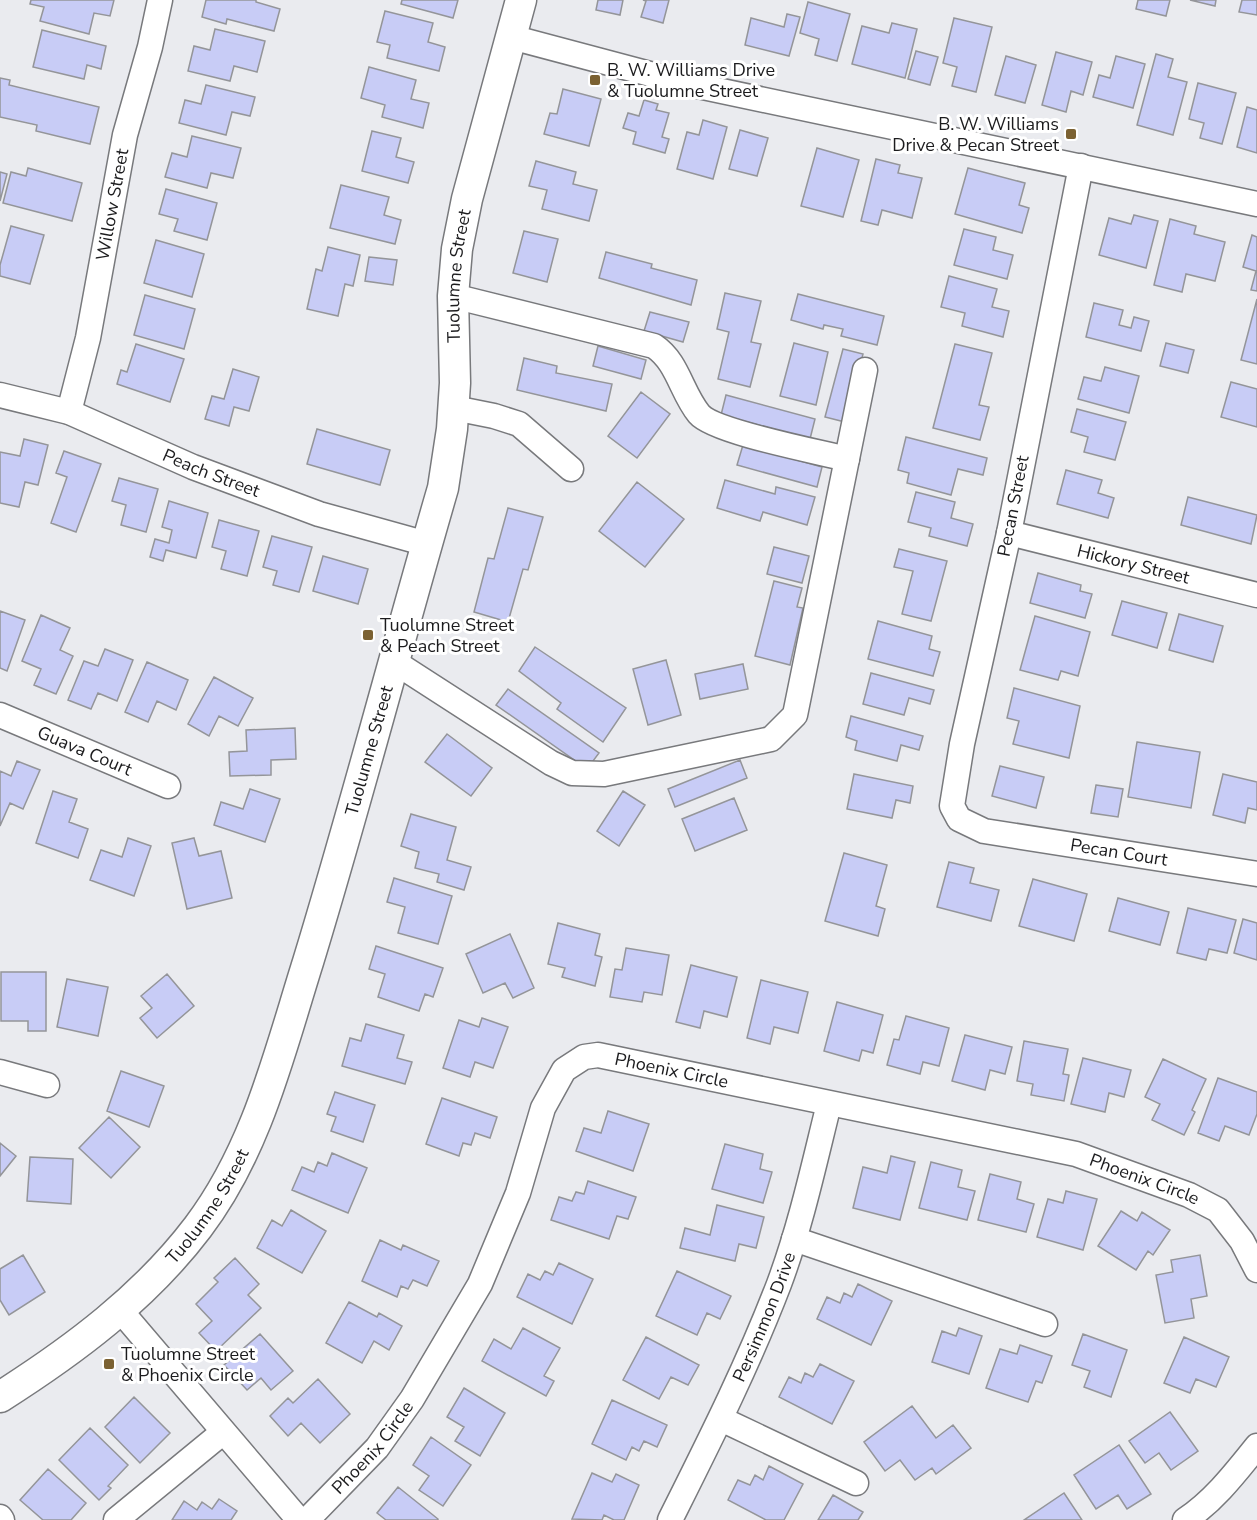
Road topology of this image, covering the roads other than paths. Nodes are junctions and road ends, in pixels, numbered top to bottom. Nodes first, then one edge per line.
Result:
1 (160, 0) edge
2 (521, 0) edge
3 (510, 37) junction
4 (1081, 166) junction
5 (1257, 204) edge
6 (453, 296) junction
7 (865, 370) dead end
8 (0, 395) edge
9 (454, 408) junction
10 (69, 412) junction
11 (847, 459) junction
12 (571, 469) dead end
13 (1009, 533) junction
14 (427, 544) junction
15 (1257, 595) edge
16 (393, 661) junction
17 (0, 715) edge
18 (168, 786) dead end
19 (982, 831) joint
20 (1257, 874) edge
21 (0, 1072) edge
22 (47, 1085) dead end
23 (830, 1104) junction
24 (794, 1239) junction
25 (1257, 1270) edge
26 (120, 1310) junction
27 (1044, 1324) dead end
28 (0, 1397) edge
29 (721, 1419) junction
30 (222, 1433) junction
31 (1257, 1446) edge
32 (856, 1483) dead end
33 (116, 1520) edge
34 (299, 1520) edge
35 (307, 1520) edge
36 (670, 1520) edge
37 (1185, 1520) edge

1 - 10 street, Willow Street
2 - 3 main road, Tuolumne Street
3 - 4 street
3 - 6 main road, Tuolumne Street
4 - 5 street
4 - 13 street, Pecan Street
6 - 9 main road, Tuolumne Street
6 - 11 street
7 - 11 street
8 - 10 street, Peach Street
9 - 12 street
9 - 14 main road, Tuolumne Street
10 - 14 street, Peach Street
11 - 16 street
13 - 15 street, Hickory Street
13 - 19 street, Pecan Street
14 - 16 main road, Tuolumne Street
16 - 26 main road, Tuolumne Street
17 - 18 street, Guava Court
19 - 20 street, Pecan Court
21 - 22 street
23 - 24 street, Persimmon Drive
23 - 25 street, Phoenix Circle
23 - 35 street, Phoenix Circle
24 - 27 street
24 - 29 street, Persimmon Drive
26 - 28 main road, Tuolumne Street
26 - 30 street
29 - 32 street
29 - 36 street, Persimmon Drive
30 - 33 street
30 - 34 street
31 - 37 street

